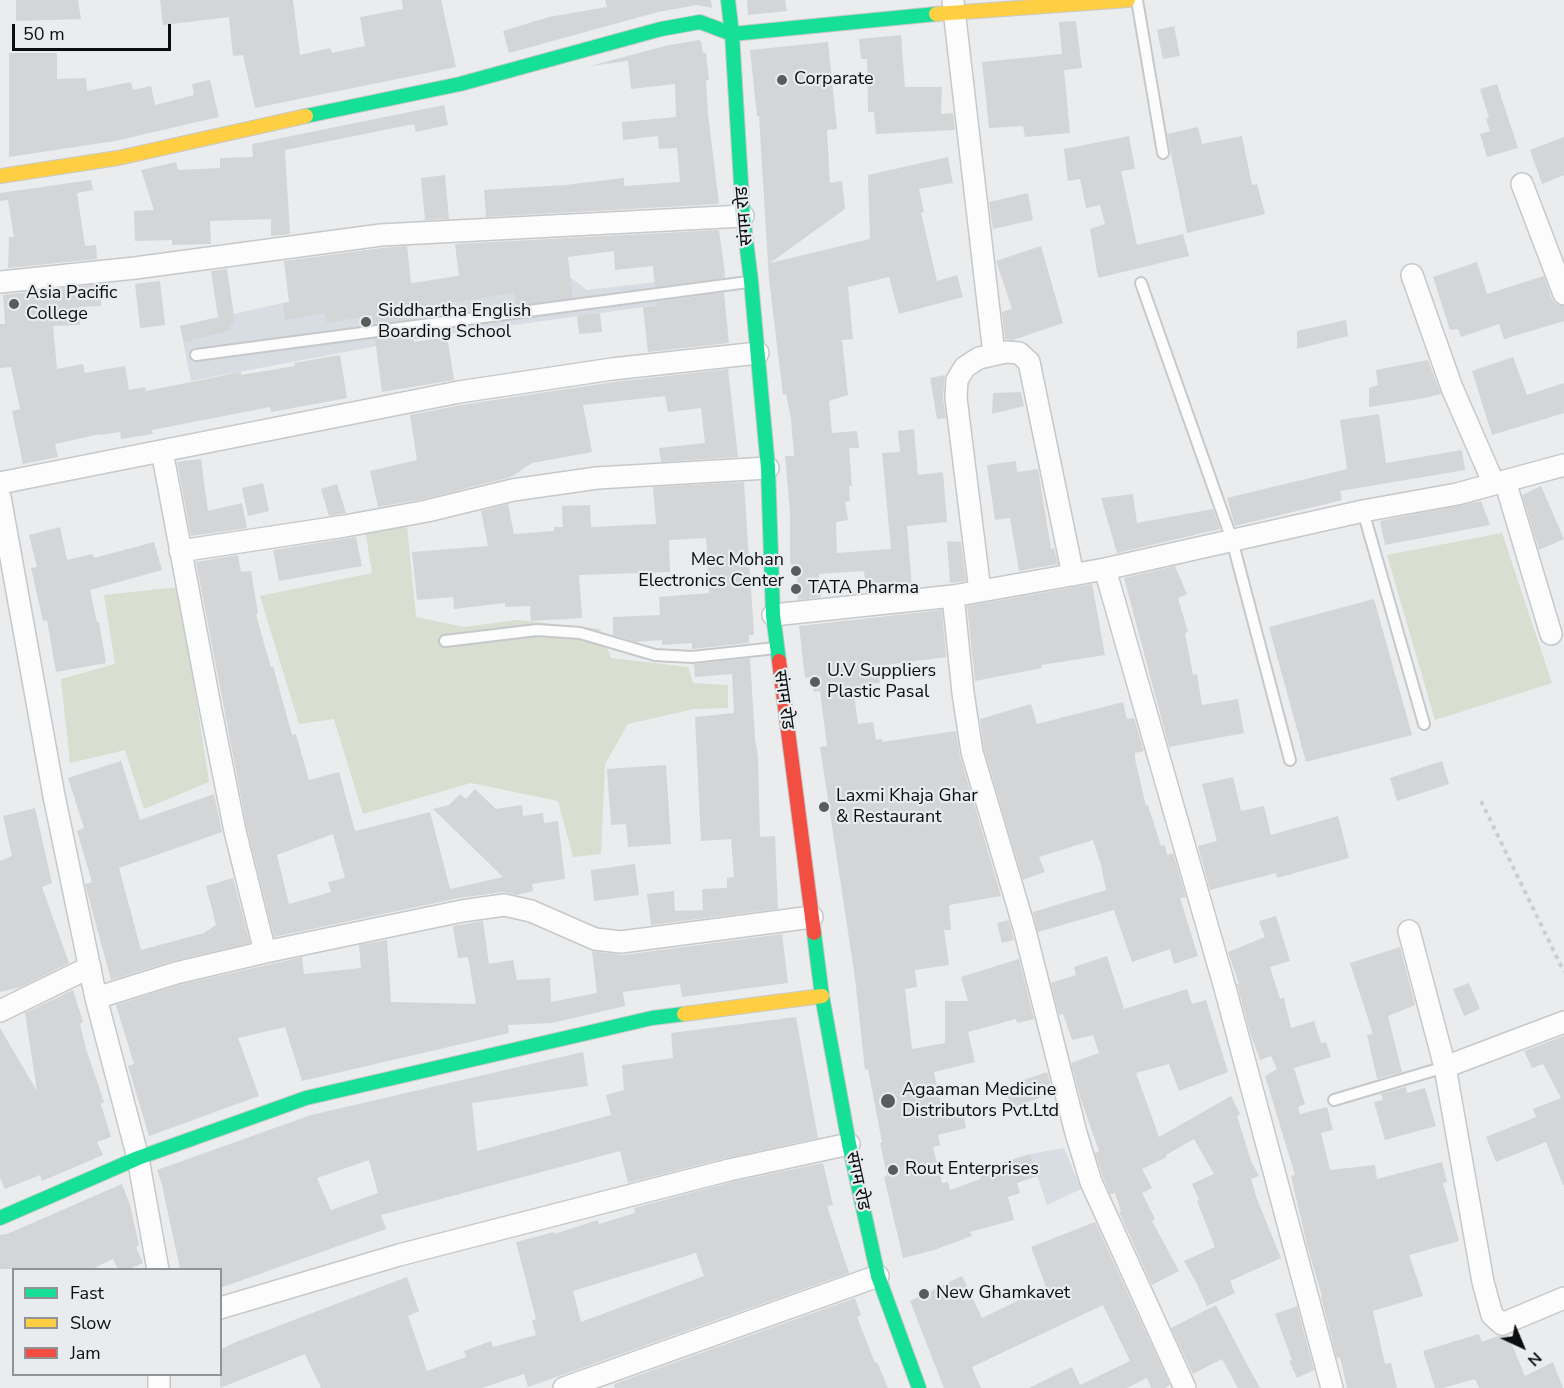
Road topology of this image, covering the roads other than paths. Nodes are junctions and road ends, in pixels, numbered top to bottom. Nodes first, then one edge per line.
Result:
1 (728, 0) edge
2 (1128, 0) edge
3 (1137, 0) edge
4 (954, 6) edge
5 (732, 34) junction
6 (1162, 153) dead end
7 (0, 176) edge
8 (1522, 184) dead end
9 (743, 216) junction
10 (1412, 275) dead end
11 (751, 281) junction
12 (0, 282) edge
13 (1141, 283) dead end
14 (1564, 294) edge
15 (758, 353) junction
16 (994, 354) junction
17 (196, 355) dead end
18 (162, 451) junction
19 (1564, 465) edge
20 (768, 468) junction
21 (0, 483) edge
22 (1500, 483) junction
23 (0, 497) edge
24 (1363, 511) junction
25 (1232, 540) junction
26 (180, 550) junction
27 (1105, 569) junction
28 (1073, 575) junction
29 (980, 591) junction
30 (953, 596) junction
31 (773, 615) junction
32 (1551, 634) dead end
33 (445, 641) dead end
34 (777, 648) junction
35 (1424, 724) dead end
36 (1290, 760) dead end
37 (812, 917) junction
38 (1409, 931) dead end
39 (265, 952) junction
40 (90, 967) junction
41 (822, 996) junction
42 (96, 998) junction
43 (0, 1011) edge
44 (1564, 1022) edge
45 (1445, 1067) junction
46 (1334, 1100) dead end
47 (849, 1144) junction
48 (138, 1158) junction
49 (3, 1211) edge
50 (158, 1268) edge
51 (878, 1276) junction
52 (1564, 1299) edge
53 (222, 1307) edge
54 (564, 1388) edge
55 (919, 1388) edge
56 (1185, 1388) edge
57 (1332, 1388) edge

1 - 5 street, संगम रोड
2 - 4 street
3 - 6 lane
4 - 5 street
4 - 16 street
5 - 7 street
5 - 9 street, संगम रोड
8 - 14 street
9 - 11 street, संगम रोड
9 - 12 street
10 - 22 street
11 - 15 street, संगम रोड
11 - 17 lane
13 - 25 lane
15 - 18 street
15 - 20 street, संगम रोड
16 - 28 street
16 - 29 street
18 - 21 street
18 - 26 street
19 - 22 street
20 - 26 street
20 - 31 street, संगम रोड
22 - 24 street
22 - 32 street
23 - 40 street
24 - 25 street
24 - 35 lane
25 - 27 street
25 - 36 lane
26 - 39 street
27 - 28 street
27 - 57 street
28 - 29 street
29 - 30 street
30 - 31 street
30 - 56 street
31 - 34 street, संगम रोड
33 - 34 lane
34 - 37 street, संगम रोड
37 - 39 street
37 - 41 street, संगम रोड
38 - 45 street
39 - 42 street
40 - 42 street
40 - 43 street
41 - 47 street, संगम रोड
41 - 48 street
42 - 48 street
44 - 45 street
45 - 46 lane
45 - 52 street
47 - 51 street, संगम रोड
47 - 53 street
48 - 49 street
48 - 50 street
51 - 54 street
51 - 55 street, संगम रोड

